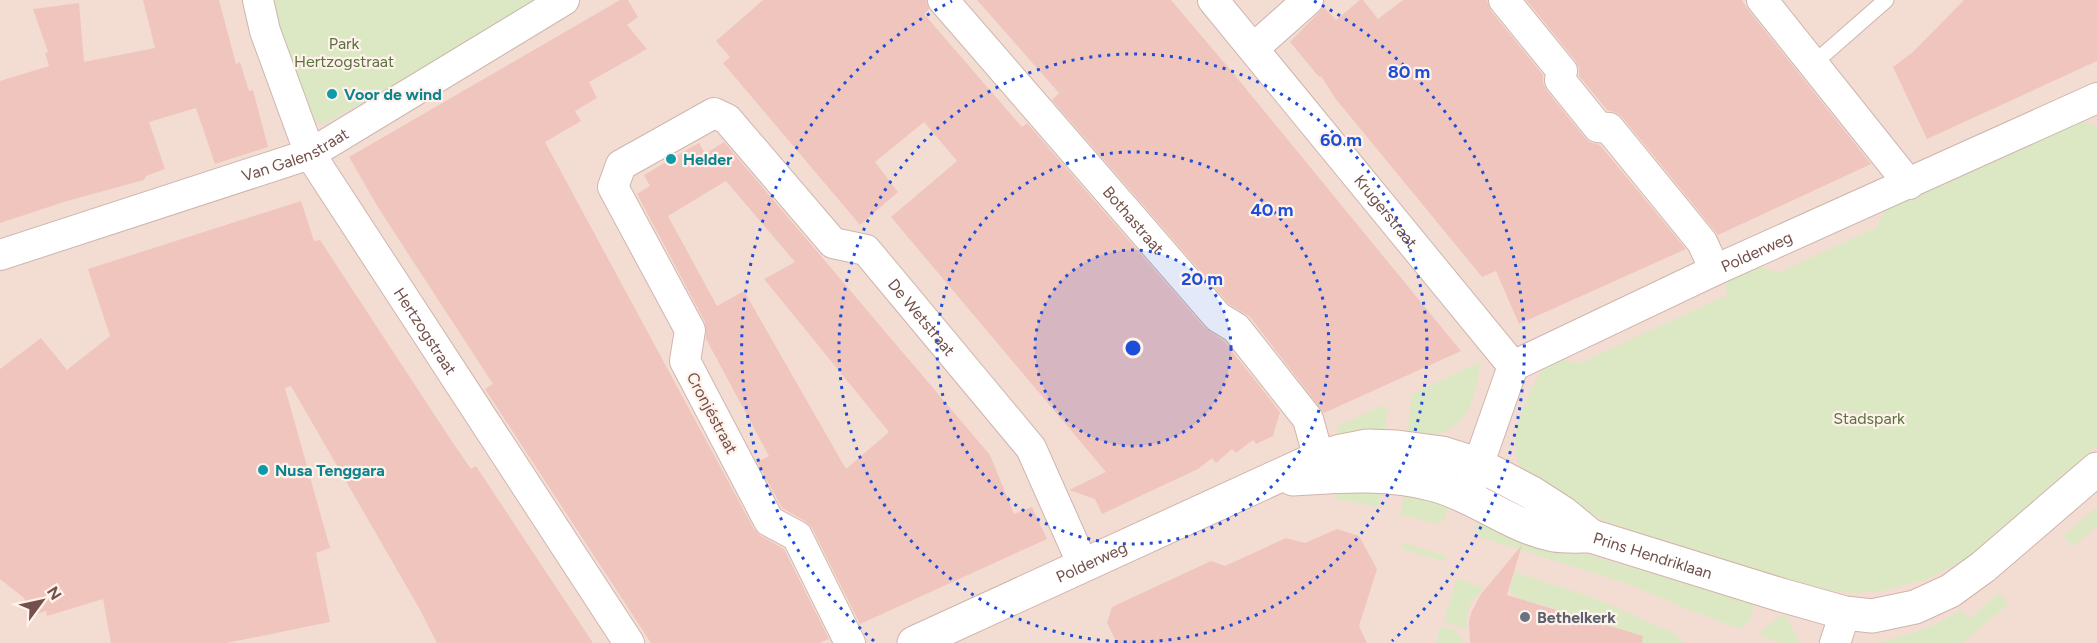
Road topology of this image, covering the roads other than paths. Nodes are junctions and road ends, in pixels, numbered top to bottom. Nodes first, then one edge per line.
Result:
1 (258, 0) edge
2 (564, 0) edge
3 (943, 0) edge
4 (1213, 0) edge
5 (1308, 0) edge
6 (1504, 0) edge
7 (1886, 0) edge
8 (1765, 1) edge
9 (1254, 48) junction
10 (1814, 64) junction
11 (2097, 98) edge
12 (714, 113) joint
13 (310, 154) junction
14 (1909, 183) junction
15 (0, 255) edge
16 (1715, 270) junction
17 (1514, 366) junction
18 (1477, 464) junction
19 (1322, 467) junction
20 (2097, 469) edge
21 (1467, 497) junction
22 (1591, 536) junction
23 (1083, 565) junction
24 (1840, 628) edge
25 (628, 643) edge
26 (850, 643) edge
27 (914, 643) edge

1 - 13 street, Hertzogstraat
2 - 13 street, Van Galenstraat
3 - 19 street, Bothastraat
4 - 9 street, Krugerstraat
5 - 9 street
6 - 16 street
7 - 10 lane
8 - 10 street
9 - 17 street, Krugerstraat
10 - 14 street
11 - 14 street, Polderweg
12 - 23 street, De Wetstraat
12 - 26 street, Cronjéstraat
13 - 15 street, Van Galenstraat
13 - 25 street, Hertzogstraat
14 - 16 street, Polderweg
16 - 17 street, Polderweg
17 - 18 street
18 - 19 main road, Polderweg
18 - 21 street
18 - 22 main road, Prins Hendriklaan
19 - 21 main road, Polderweg
19 - 23 main road, Polderweg
20 - 24 main road, Prins Hendriklaan
21 - 22 main road, Polderweg
22 - 24 main road, Prins Hendriklaan
23 - 27 main road, Polderweg

